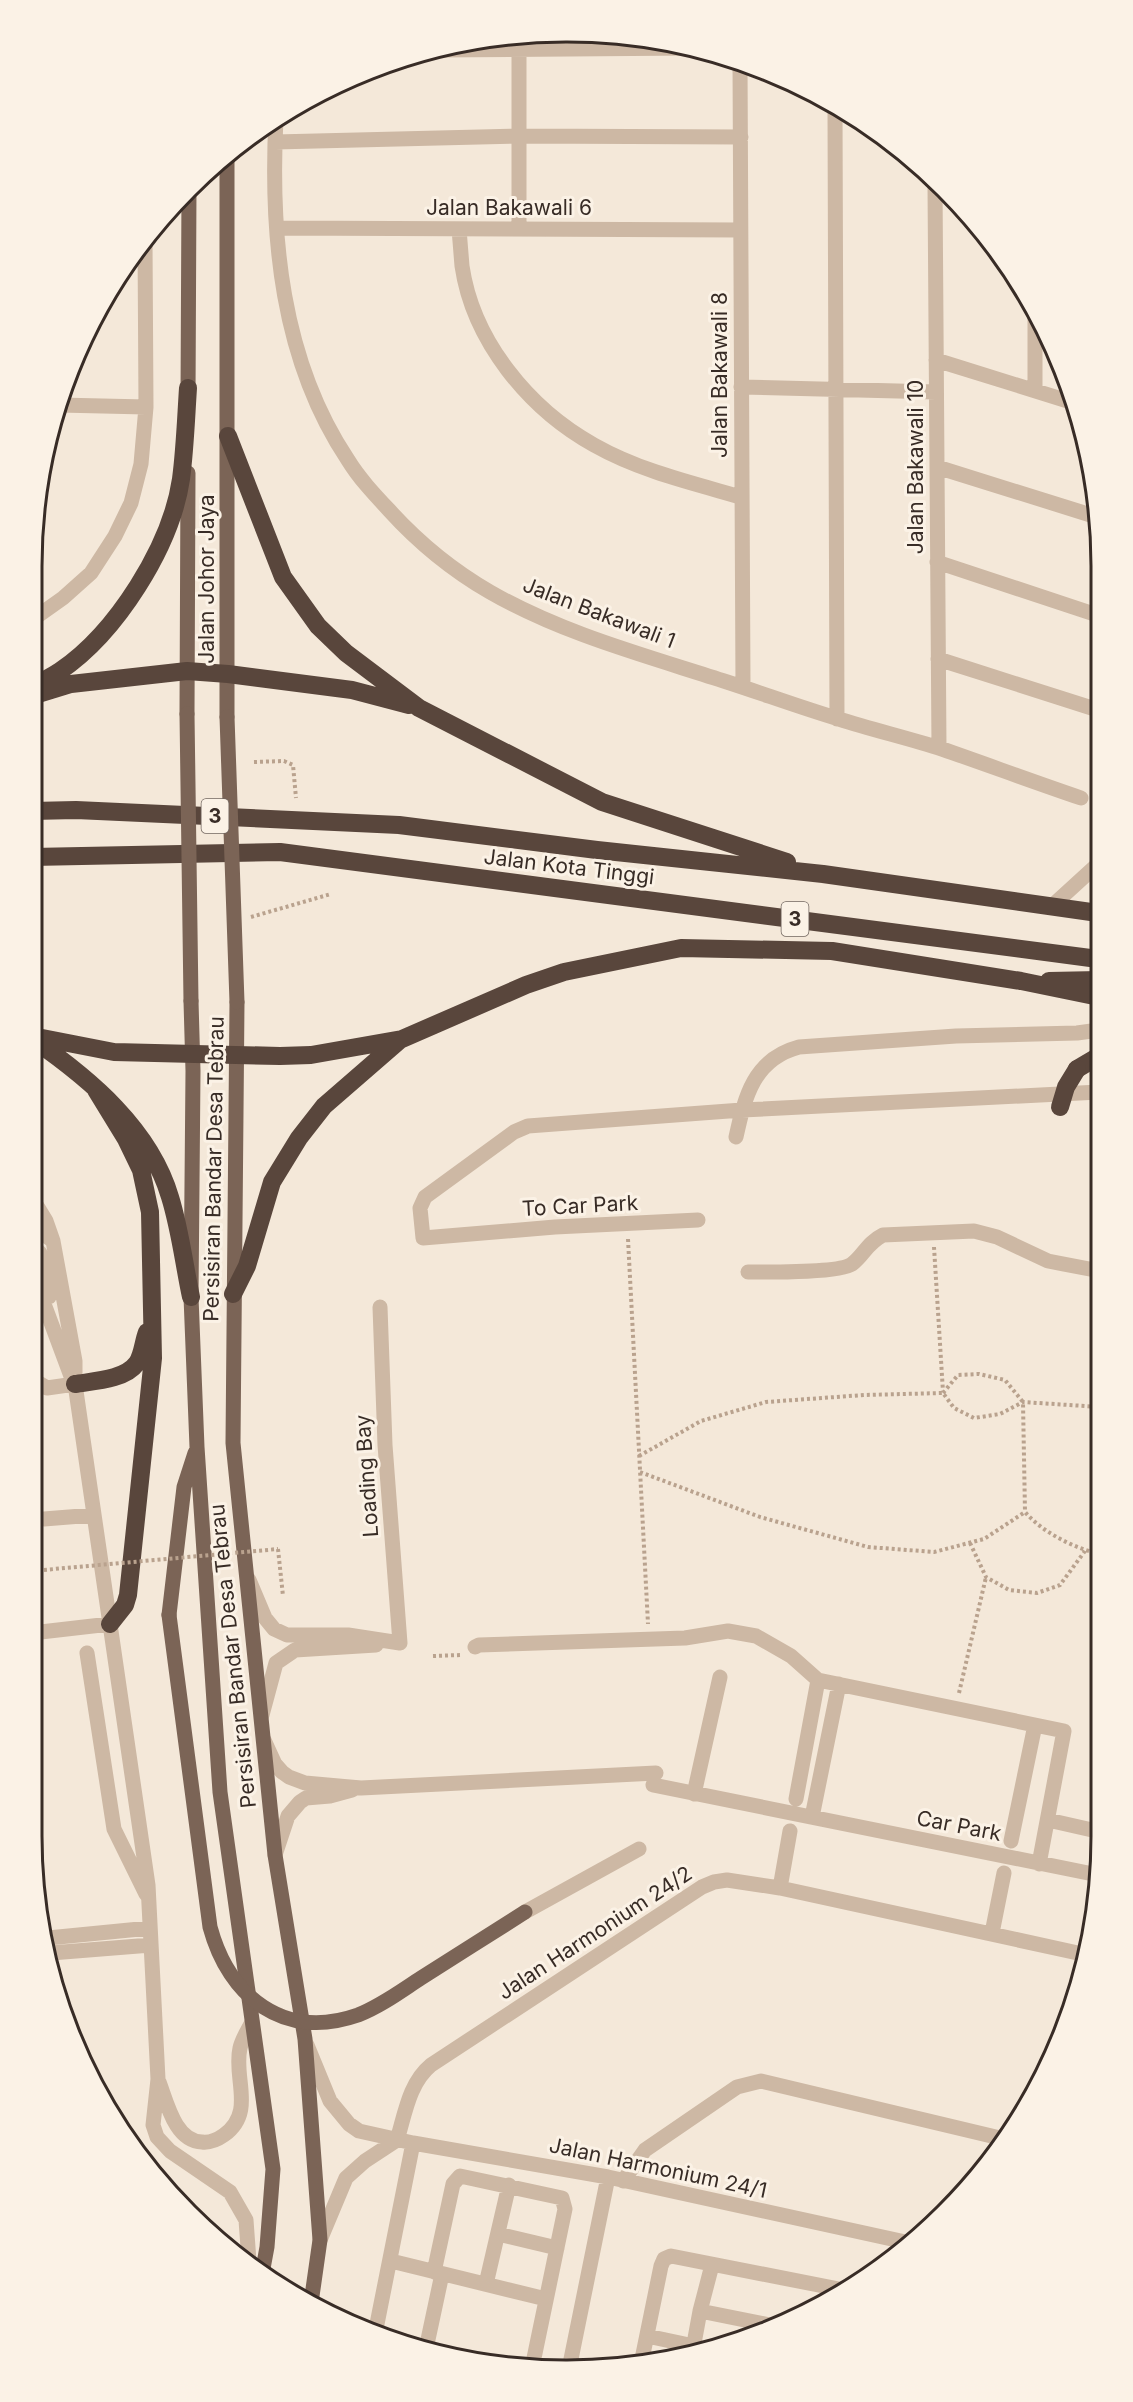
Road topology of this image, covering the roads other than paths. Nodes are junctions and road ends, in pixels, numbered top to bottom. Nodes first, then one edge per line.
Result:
1 (529, 43) edge
2 (519, 44) edge
3 (637, 46) edge
4 (740, 72) edge
5 (835, 116) edge
6 (276, 130) edge
7 (519, 136) junction
8 (741, 137) junction
9 (275, 142) junction
10 (227, 167) edge
11 (935, 194) edge
12 (189, 203) edge
13 (277, 228) junction
14 (459, 229) junction
15 (519, 229) junction
16 (740, 230) junction
17 (145, 254) edge
18 (1035, 331) edge
19 (936, 360) junction
20 (741, 387) junction
21 (188, 388) junction
22 (837, 389) junction
23 (1035, 389) junction
24 (936, 392) junction
25 (1063, 399) edge
26 (68, 405) edge
27 (146, 407) junction
28 (228, 436) junction
29 (937, 467) junction
30 (741, 496) junction
31 (1088, 514) edge
32 (938, 562) junction
33 (42, 613) edge
34 (1091, 613) edge
35 (938, 659) junction
36 (187, 671) junction
37 (228, 674) junction
38 (42, 681) edge
39 (743, 687) junction
40 (42, 693) edge
41 (419, 708) junction
42 (1091, 708) edge
43 (837, 719) junction
44 (939, 748) junction
45 (1081, 798) dead end
46 (42, 811) edge
47 (42, 857) edge
48 (1091, 870) edge
49 (823, 873) junction
50 (1052, 906) junction
51 (1091, 912) edge
52 (1091, 958) edge
53 (1091, 980) edge
54 (1021, 981) junction
55 (1091, 995) edge
56 (191, 1001) joint
57 (237, 1002) joint
58 (1091, 1031) edge
59 (42, 1039) edge
60 (402, 1039) junction
61 (42, 1044) edge
62 (193, 1053) junction
63 (236, 1054) junction
64 (1091, 1061) edge
65 (96, 1090) junction
66 (1091, 1092) edge
67 (1060, 1107) dead end
68 (742, 1110) junction
69 (736, 1137) dead end
70 (42, 1220) edge
71 (698, 1220) dead end
72 (42, 1233) edge
73 (53, 1241) junction
74 (42, 1263) edge
75 (1091, 1269) edge
76 (748, 1272) dead end
77 (233, 1294) junction
78 (42, 1297) edge
79 (191, 1297) junction
80 (380, 1307) dead end
81 (153, 1314) junction
82 (61, 1353) junction
83 (75, 1384) junction
84 (42, 1385) edge
85 (197, 1447) junction
86 (94, 1515) junction
87 (44, 1519) dead end
88 (245, 1570) junction
89 (110, 1624) junction
90 (42, 1632) edge
91 (400, 1642) junction
92 (468, 1646) road end
93 (87, 1653) dead end
94 (720, 1677) dead end
95 (818, 1680) junction
96 (839, 1684) junction
97 (1035, 1725) junction
98 (261, 1728) junction
99 (360, 1788) junction
100 (694, 1794) junction
101 (796, 1799) dead end
102 (812, 1817) junction
103 (1048, 1820) junction
104 (1091, 1830) edge
105 (790, 1831) dead end
106 (1011, 1841) dead end
107 (639, 1849) dead end
108 (275, 1855) junction
109 (1039, 1864) junction
110 (1004, 1873) dead end
111 (1090, 1873) edge
112 (780, 1888) junction
113 (149, 1900) junction
114 (525, 1912) joint
115 (150, 1928) junction
116 (992, 1934) junction
117 (52, 1938) edge
118 (151, 1945) junction
119 (56, 1953) edge
120 (1077, 1953) edge
121 (252, 2022) junction
122 (305, 2039) junction
123 (158, 2079) junction
124 (996, 2137) edge
125 (397, 2140) junction
126 (413, 2143) junction
127 (615, 2179) junction
128 (509, 2185) junction
129 (498, 2234) junction
130 (321, 2240) junction
131 (899, 2241) edge
132 (557, 2248) junction
133 (248, 2253) edge
134 (391, 2261) junction
135 (264, 2264) edge
136 (712, 2265) junction
137 (438, 2273) junction
138 (486, 2284) junction
139 (833, 2288) edge
140 (312, 2294) edge
141 (546, 2299) junction
142 (700, 2312) junction
143 (759, 2323) edge
144 (377, 2324) edge
145 (647, 2336) junction
146 (427, 2341) edge
147 (695, 2344) edge
148 (688, 2345) edge
149 (643, 2355) edge
150 (534, 2359) edge
151 (571, 2360) edge

1 - 3 street
2 - 7 street
4 - 8 street, Jalan Bakawali 8
5 - 22 street
6 - 9 street, Jalan Bakawali 1
7 - 8 street
7 - 9 street
7 - 15 street
8 - 16 street, Jalan Bakawali 8
9 - 13 street, Jalan Bakawali 1
10 - 28 main road, Jalan Johor Jaya
11 - 19 street, Jalan Bakawali 10
12 - 21 main road, Jalan Johor Jaya
13 - 14 street, Jalan Bakawali 6
13 - 39 street, Jalan Bakawali 1
14 - 15 street, Jalan Bakawali 6
14 - 30 street
15 - 16 street, Jalan Bakawali 6
16 - 20 street, Jalan Bakawali 8
17 - 27 street
18 - 23 street
19 - 23 street
19 - 24 street, Jalan Bakawali 10
20 - 22 street
20 - 30 street, Jalan Bakawali 8
21 - 36 main road, Jalan Johor Jaya
21 - 38 highway
22 - 24 street
22 - 43 street
23 - 25 street
24 - 29 street, Jalan Bakawali 10
26 - 27 street
27 - 33 street
28 - 37 main road, Jalan Johor Jaya
28 - 41 highway
29 - 31 street
29 - 32 street, Jalan Bakawali 10
30 - 39 street, Jalan Bakawali 8
32 - 34 street
32 - 35 street, Jalan Bakawali 10
35 - 42 street
35 - 44 street, Jalan Bakawali 10
36 - 37 highway
36 - 40 highway
36 - 56 main road, Jalan Johor Jaya, bridge
37 - 41 highway
37 - 57 main road, Jalan Johor Jaya, bridge
39 - 43 street, Jalan Bakawali 1
41 - 49 highway
43 - 44 street, Jalan Bakawali 1
44 - 45 street, Jalan Bakawali 1
46 - 49 highway, Jalan Kota Tinggi / 3
47 - 52 highway, Jalan Kota Tinggi / 3
48 - 50 street
49 - 50 highway, Jalan Kota Tinggi / 3
50 - 51 highway, Jalan Kota Tinggi / 3
53 - 54 highway
54 - 55 highway
54 - 60 highway
56 - 62 main road, Persisiran Bandar Desa Tebrau
57 - 63 main road, Persisiran Bandar Desa Tebrau
58 - 68 street
59 - 62 highway
60 - 63 highway
60 - 77 highway
61 - 65 highway
62 - 63 highway
62 - 79 main road, Persisiran Bandar Desa Tebrau
63 - 77 main road, Persisiran Bandar Desa Tebrau
64 - 67 highway, bridge
65 - 79 highway
65 - 81 highway
66 - 68 street
68 - 69 street
68 - 71 street, To Car Park
70 - 73 street
72 - 73 street
73 - 83 street
74 - 82 street
75 - 76 street
77 - 88 main road, Persisiran Bandar Desa Tebrau
78 - 82 street
79 - 85 main road, Persisiran Bandar Desa Tebrau
80 - 91 street, Loading Bay
81 - 83 highway
81 - 89 highway
82 - 83 street
83 - 84 street
83 - 86 street
85 - 114 main road, bridge
85 - 121 main road, Persisiran Bandar Desa Tebrau
86 - 87 street
86 - 89 street
88 - 91 street
88 - 98 main road, Persisiran Bandar Desa Tebrau
89 - 90 street
89 - 113 street
91 - 98 street
92 - 95 street
93 - 113 street
94 - 100 street
95 - 96 street
95 - 101 street
96 - 97 street
96 - 102 street
97 - 103 street
97 - 106 street
98 - 99 street
98 - 108 main road, Persisiran Bandar Desa Tebrau
99 - 100 street, Car Park
99 - 108 street
100 - 102 street, Car Park
102 - 109 street, Car Park
103 - 104 street
103 - 109 street
105 - 112 street
107 - 114 street
108 - 122 main road, Persisiran Bandar Desa Tebrau
109 - 111 street, Car Park
110 - 116 street
112 - 116 street, Jalan Harmonium 24/2
112 - 125 street, Jalan Harmonium 24/2
113 - 115 street
115 - 117 street
115 - 118 street
116 - 120 street, Jalan Harmonium 24/2
118 - 119 street
118 - 123 street
121 - 123 street
121 - 135 main road, Persisiran Bandar Desa Tebrau
122 - 125 street, Jalan Harmonium 24/1
122 - 130 main road, Persisiran Bandar Desa Tebrau
123 - 133 street
124 - 127 street
125 - 126 street, Jalan Harmonium 24/1
125 - 130 street
126 - 127 street, Jalan Harmonium 24/1
126 - 134 street
127 - 131 street, Jalan Harmonium 24/1
127 - 151 street
128 - 129 street
128 - 132 street
128 - 137 street
129 - 132 street
129 - 138 street
130 - 140 main road, Persisiran Bandar Desa Tebrau
132 - 141 street
134 - 137 street
134 - 144 street
136 - 139 street
136 - 142 street
136 - 145 street
137 - 138 street
137 - 146 street
138 - 141 street
141 - 150 street
142 - 143 street
142 - 147 street
145 - 148 street
145 - 149 street

